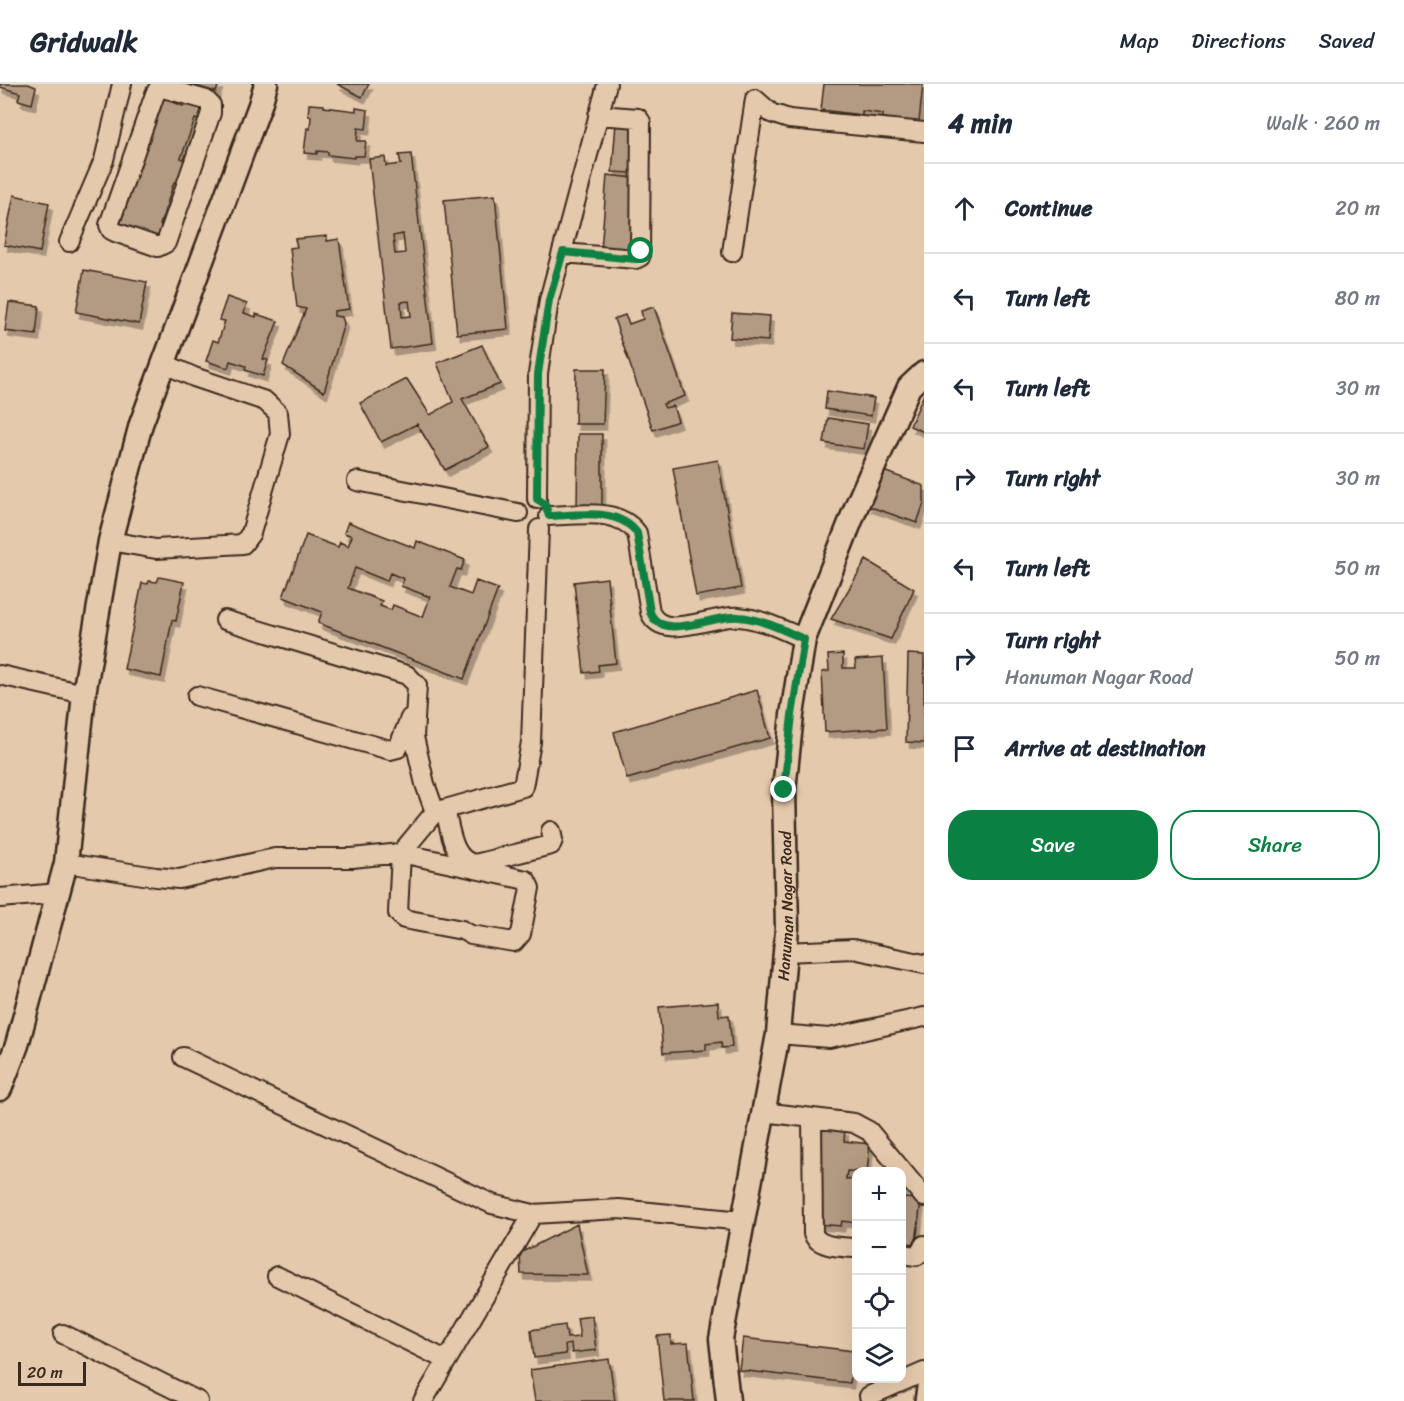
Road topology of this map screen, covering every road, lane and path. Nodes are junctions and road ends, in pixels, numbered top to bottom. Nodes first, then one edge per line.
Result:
1 (122, 84) edge
2 (266, 84) edge
3 (608, 84) edge
4 (598, 115) junction
5 (114, 119) junction
6 (143, 129) junction
7 (924, 132) edge
8 (69, 242) dead end
9 (563, 252) junction
10 (732, 252) dead end
11 (163, 363) junction
12 (924, 373) edge
13 (357, 481) dead end
14 (537, 499) junction
15 (518, 513) junction
16 (544, 522) junction
17 (110, 541) junction
18 (225, 620) dead end
19 (804, 639) junction
20 (0, 675) edge
21 (84, 694) junction
22 (197, 696) dead end
23 (415, 705) junction
24 (440, 811) junction
25 (551, 831) dead end
26 (401, 853) junction
27 (66, 863) junction
28 (58, 893) junction
29 (0, 898) edge
30 (785, 952) junction
31 (924, 964) edge
32 (924, 1017) edge
33 (778, 1034) junction
34 (183, 1057) dead end
35 (0, 1089) edge
36 (763, 1112) junction
37 (812, 1118) junction
38 (924, 1197) edge
39 (533, 1214) junction
40 (743, 1221) junction
41 (924, 1245) edge
42 (852, 1247) edge
43 (906, 1255) edge
44 (277, 1276) dead end
45 (63, 1334) dead end
46 (446, 1360) junction
47 (924, 1372) edge
48 (728, 1395) edge
49 (869, 1396) dead end
50 (198, 1401) edge
51 (423, 1401) edge
52 (920, 1401) edge

1 - 5 street
2 - 11 street
3 - 4 street
4 - 9 street
4 - 9 street
5 - 6 street
5 - 8 street
6 - 6 street
7 - 10 street
9 - 14 street
11 - 17 street
11 - 17 street
12 - 19 street, Hanuman Nagar Road
13 - 15 street
14 - 15 street
14 - 16 street
15 - 16 street
16 - 19 street
16 - 24 street
17 - 21 street
18 - 23 street
19 - 30 street, Hanuman Nagar Road
20 - 21 street
21 - 27 street
22 - 23 street
23 - 24 street
24 - 25 street
24 - 26 street
26 - 26 street
26 - 27 street
27 - 28 street
28 - 29 street
28 - 35 street
30 - 31 street
30 - 33 street, Hanuman Nagar Road
32 - 33 street
33 - 36 street, Hanuman Nagar Road
34 - 39 street
36 - 37 street
36 - 40 street, Hanuman Nagar Road
37 - 38 street
37 - 42 street
39 - 40 street
39 - 46 street
40 - 48 street, Hanuman Nagar Road
41 - 43 street
44 - 46 street
45 - 50 street
46 - 51 street
47 - 49 street
47 - 52 lane

